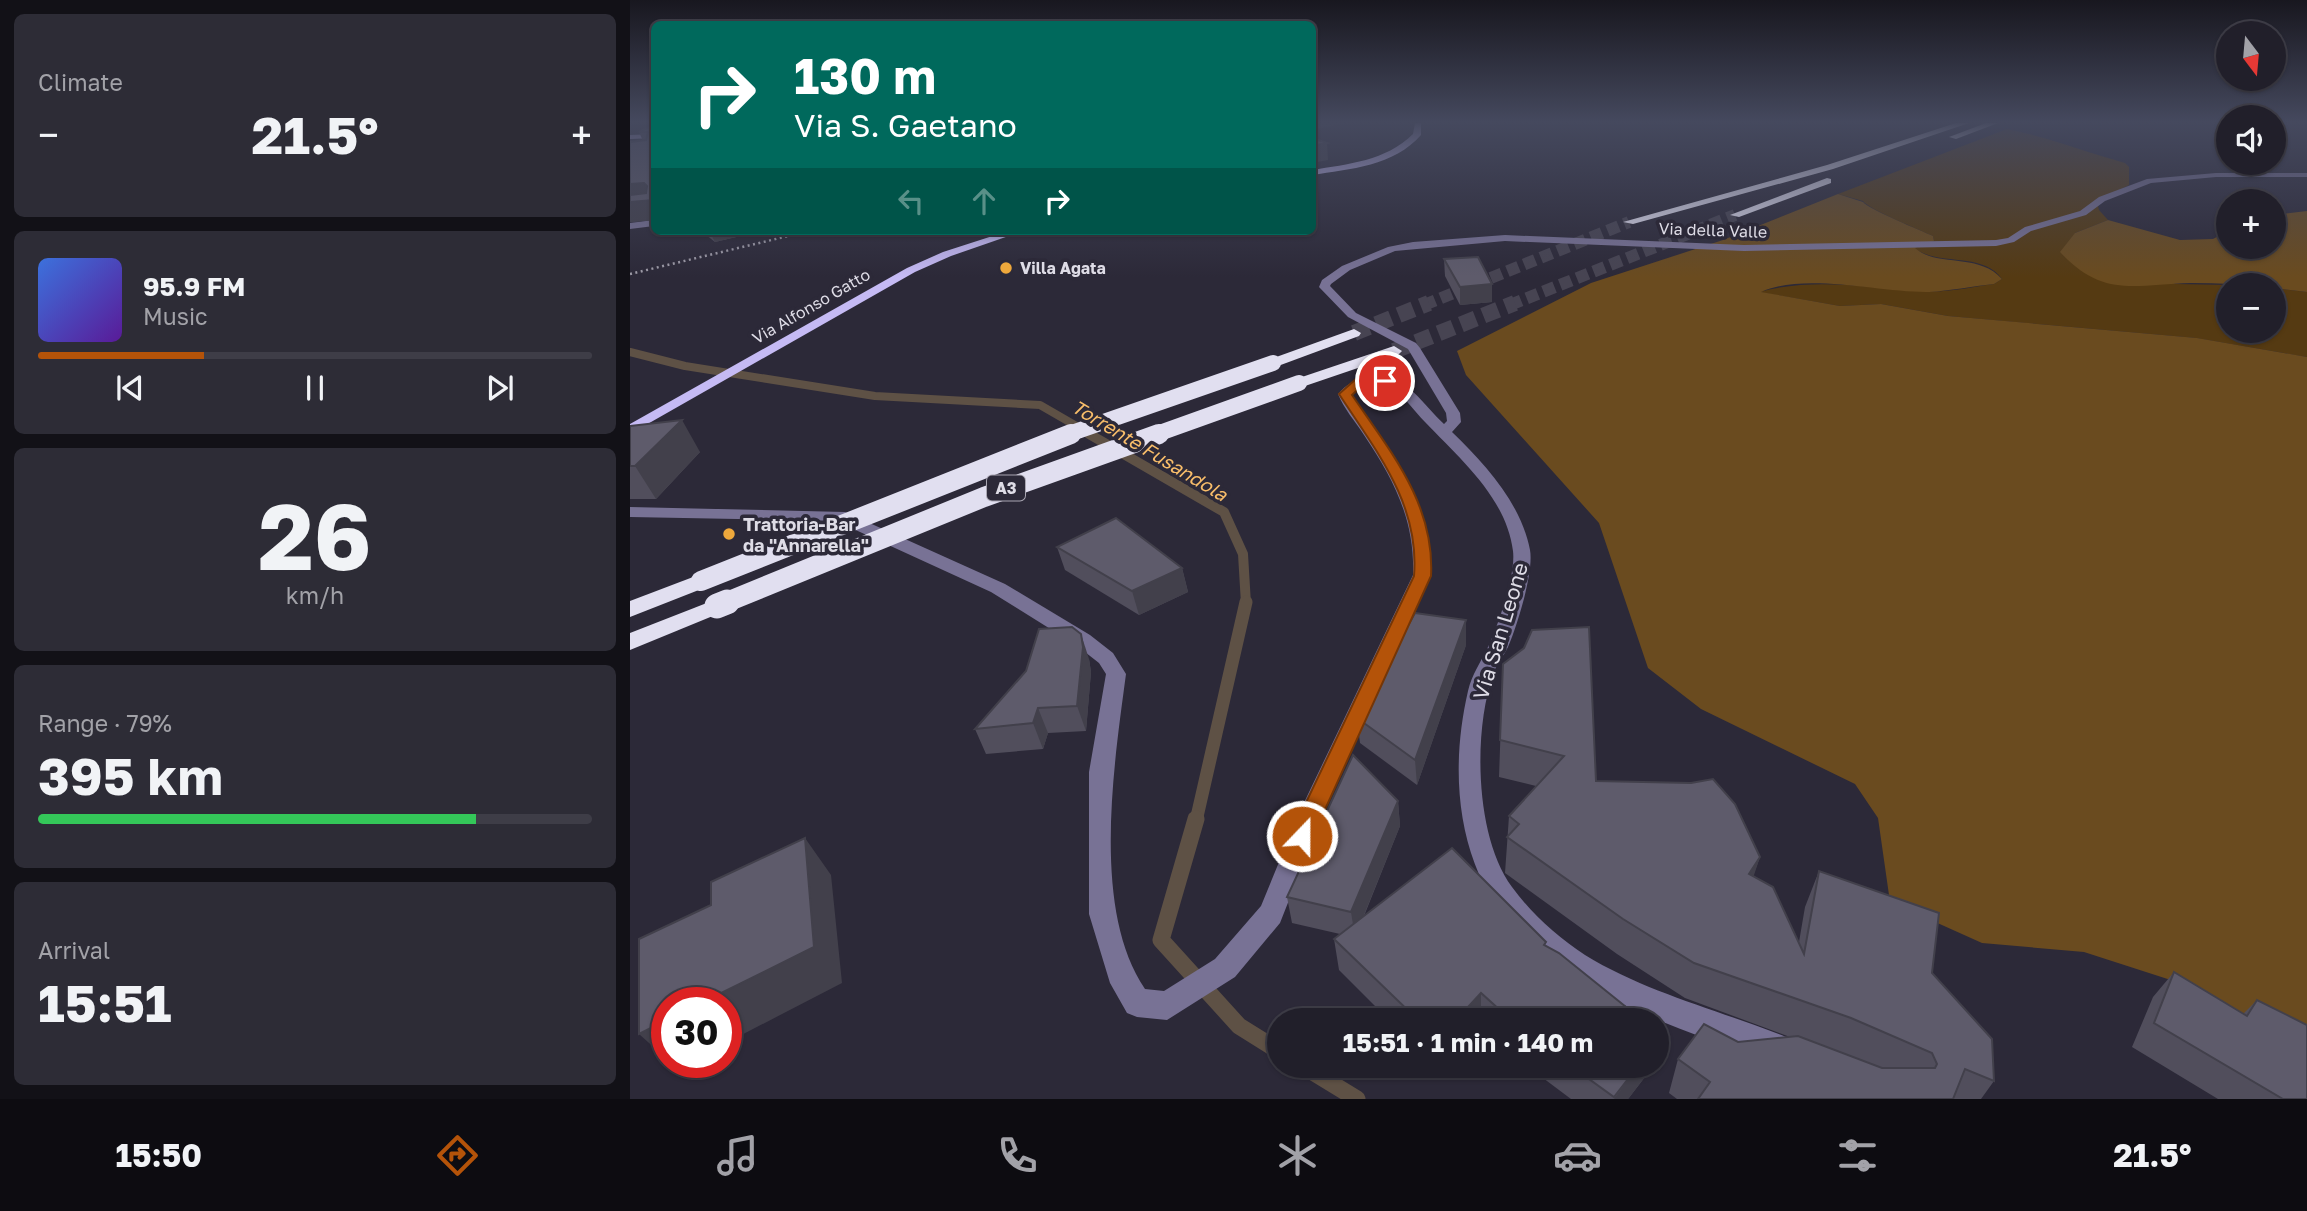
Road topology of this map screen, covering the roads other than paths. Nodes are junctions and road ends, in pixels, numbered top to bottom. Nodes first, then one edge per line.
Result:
1 (1803, 174) edge
2 (1844, 174) edge
3 (2307, 175) edge
4 (1735, 215) tunnel mouth
5 (1629, 222) tunnel mouth
6 (651, 223) edge
7 (630, 226) edge
8 (1006, 235) edge
9 (1354, 334) tunnel mouth
10 (1394, 351) tunnel mouth
11 (630, 430) edge
12 (1445, 431) junction
13 (630, 512) edge
14 (630, 610) edge
15 (630, 642) edge
16 (1801, 1057) edge

1 - 5 highway
2 - 4 highway
3 - 12 street, Via della Valle
6 - 7 street
8 - 11 main road, Via Alfonso Gatto
9 - 14 highway, A3, bridge
10 - 15 highway, A3, bridge
12 - 13 street, Via San Leone
12 - 16 street, Via San Leone

